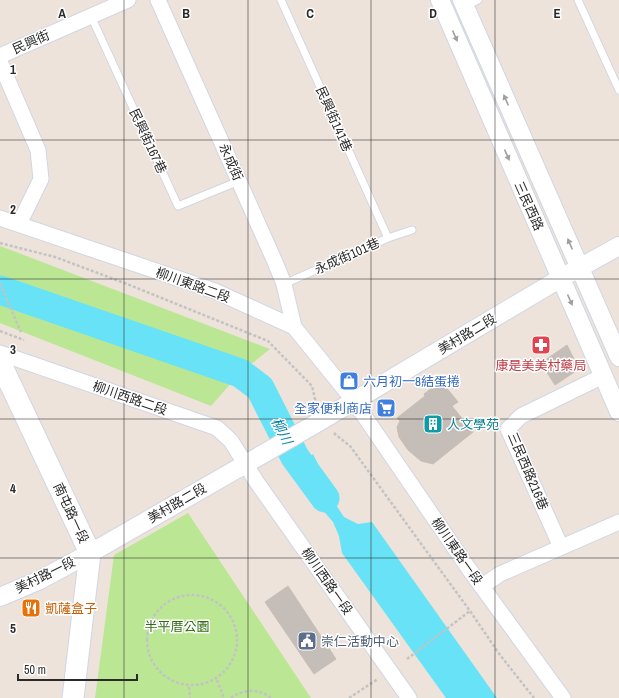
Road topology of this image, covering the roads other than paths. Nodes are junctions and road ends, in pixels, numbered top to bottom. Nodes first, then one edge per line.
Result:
1 (128, 0) edge
2 (158, 0) edge
3 (281, 0) edge
4 (440, 0) edge
5 (578, 0) edge
6 (468, 2) edge
7 (91, 16) junction
8 (0, 56) edge
9 (0, 62) edge
10 (619, 90) edge
11 (239, 181) junction
12 (0, 218) edge
13 (19, 224) junction
14 (412, 230) dead end
15 (388, 238) junction
16 (619, 246) edge
17 (580, 268) junction
18 (561, 278) junction
19 (284, 284) junction
20 (294, 327) junction
21 (0, 353) edge
22 (619, 357) edge
23 (0, 362) edge
24 (603, 376) junction
25 (354, 402) junction
26 (619, 412) edge
27 (245, 465) junction
28 (619, 522) edge
29 (560, 547) junction
30 (90, 553) junction
31 (482, 586) junction
32 (0, 597) edge
33 (73, 698) edge
34 (409, 698) edge
35 (563, 698) edge

1 - 7 street, 民興街
2 - 11 street, 永成街
3 - 15 lane, 民興街141巷
4 -> 18 street, 三民西路
5 - 10 lane
17 -> 6 street, 三民西路
7 - 8 street, 民興街
7 - 11 lane, 民興街167巷
9 - 13 street
11 - 19 street, 永成街
12 - 13 street, 柳川東路二段
13 - 20 street, 柳川東路二段
14 - 15 lane, 永成街101巷
15 - 19 lane, 永成街101巷
16 - 17 street, 美村路二段
17 - 18 street, 美村路二段
17 - 22 street, 三民西路
18 -> 24 street, 三民西路
18 - 25 street, 美村路二段
19 - 20 street, 永成街
20 - 25 street, 柳川東路二段
21 - 27 street, 柳川西路二段
23 - 30 main road, 南屯路一段
24 - 26 street, 三民西路
24 - 29 street, 三民西路216巷
25 - 27 street, 美村路二段
25 - 31 street, 柳川東路一段
27 - 30 street, 美村路二段
27 - 34 street, 柳川西路一段
28 - 29 street
29 - 31 street
30 - 32 street, 美村路一段
30 - 33 main road, 南屯路一段
31 - 35 street, 柳川東路一段

